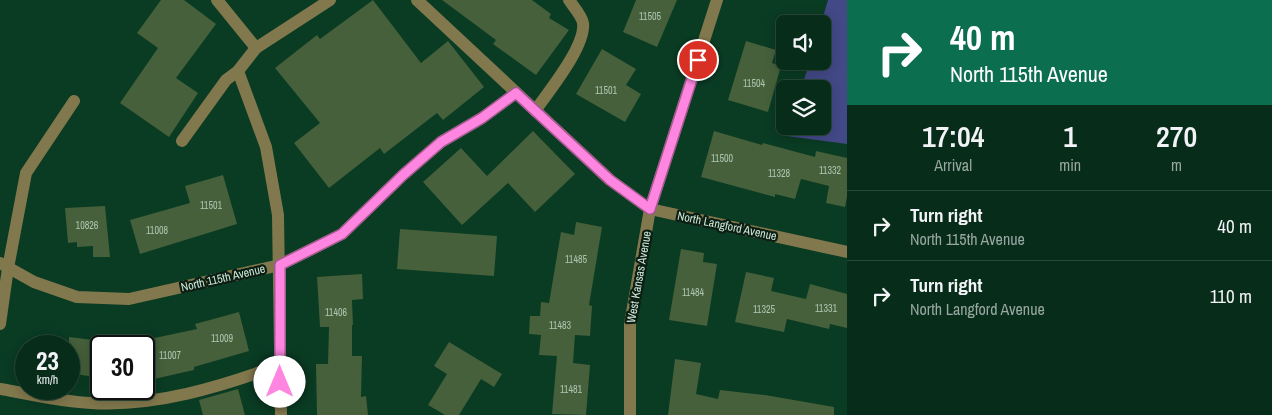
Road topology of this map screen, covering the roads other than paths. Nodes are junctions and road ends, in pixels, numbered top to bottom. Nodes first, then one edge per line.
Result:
1 (217, 0) edge
2 (330, 0) edge
3 (417, 0) edge
4 (568, 0) edge
5 (717, 0) edge
6 (256, 48) junction
7 (238, 71) junction
8 (516, 93) junction
9 (74, 101) dead end
10 (535, 111) junction
11 (182, 141) dead end
12 (650, 209) junction
13 (847, 252) edge
14 (280, 265) junction
15 (4, 266) edge
16 (0, 324) edge
17 (280, 365) junction
18 (0, 389) edge
19 (281, 415) edge
20 (630, 415) edge

1 - 6 street
2 - 6 street
3 - 8 street, North Langford Avenue
4 - 10 street
5 - 12 street, West Kansas Avenue
6 - 7 street
7 - 11 street
7 - 14 street
8 - 10 street, North Langford Avenue
8 - 14 street, North 115th Avenue
9 - 15 street
10 - 12 street, North Langford Avenue
12 - 13 street, North Langford Avenue
12 - 20 street, West Kansas Avenue
14 - 15 street, North 115th Avenue
14 - 17 street
15 - 16 street
17 - 18 street
17 - 19 street

